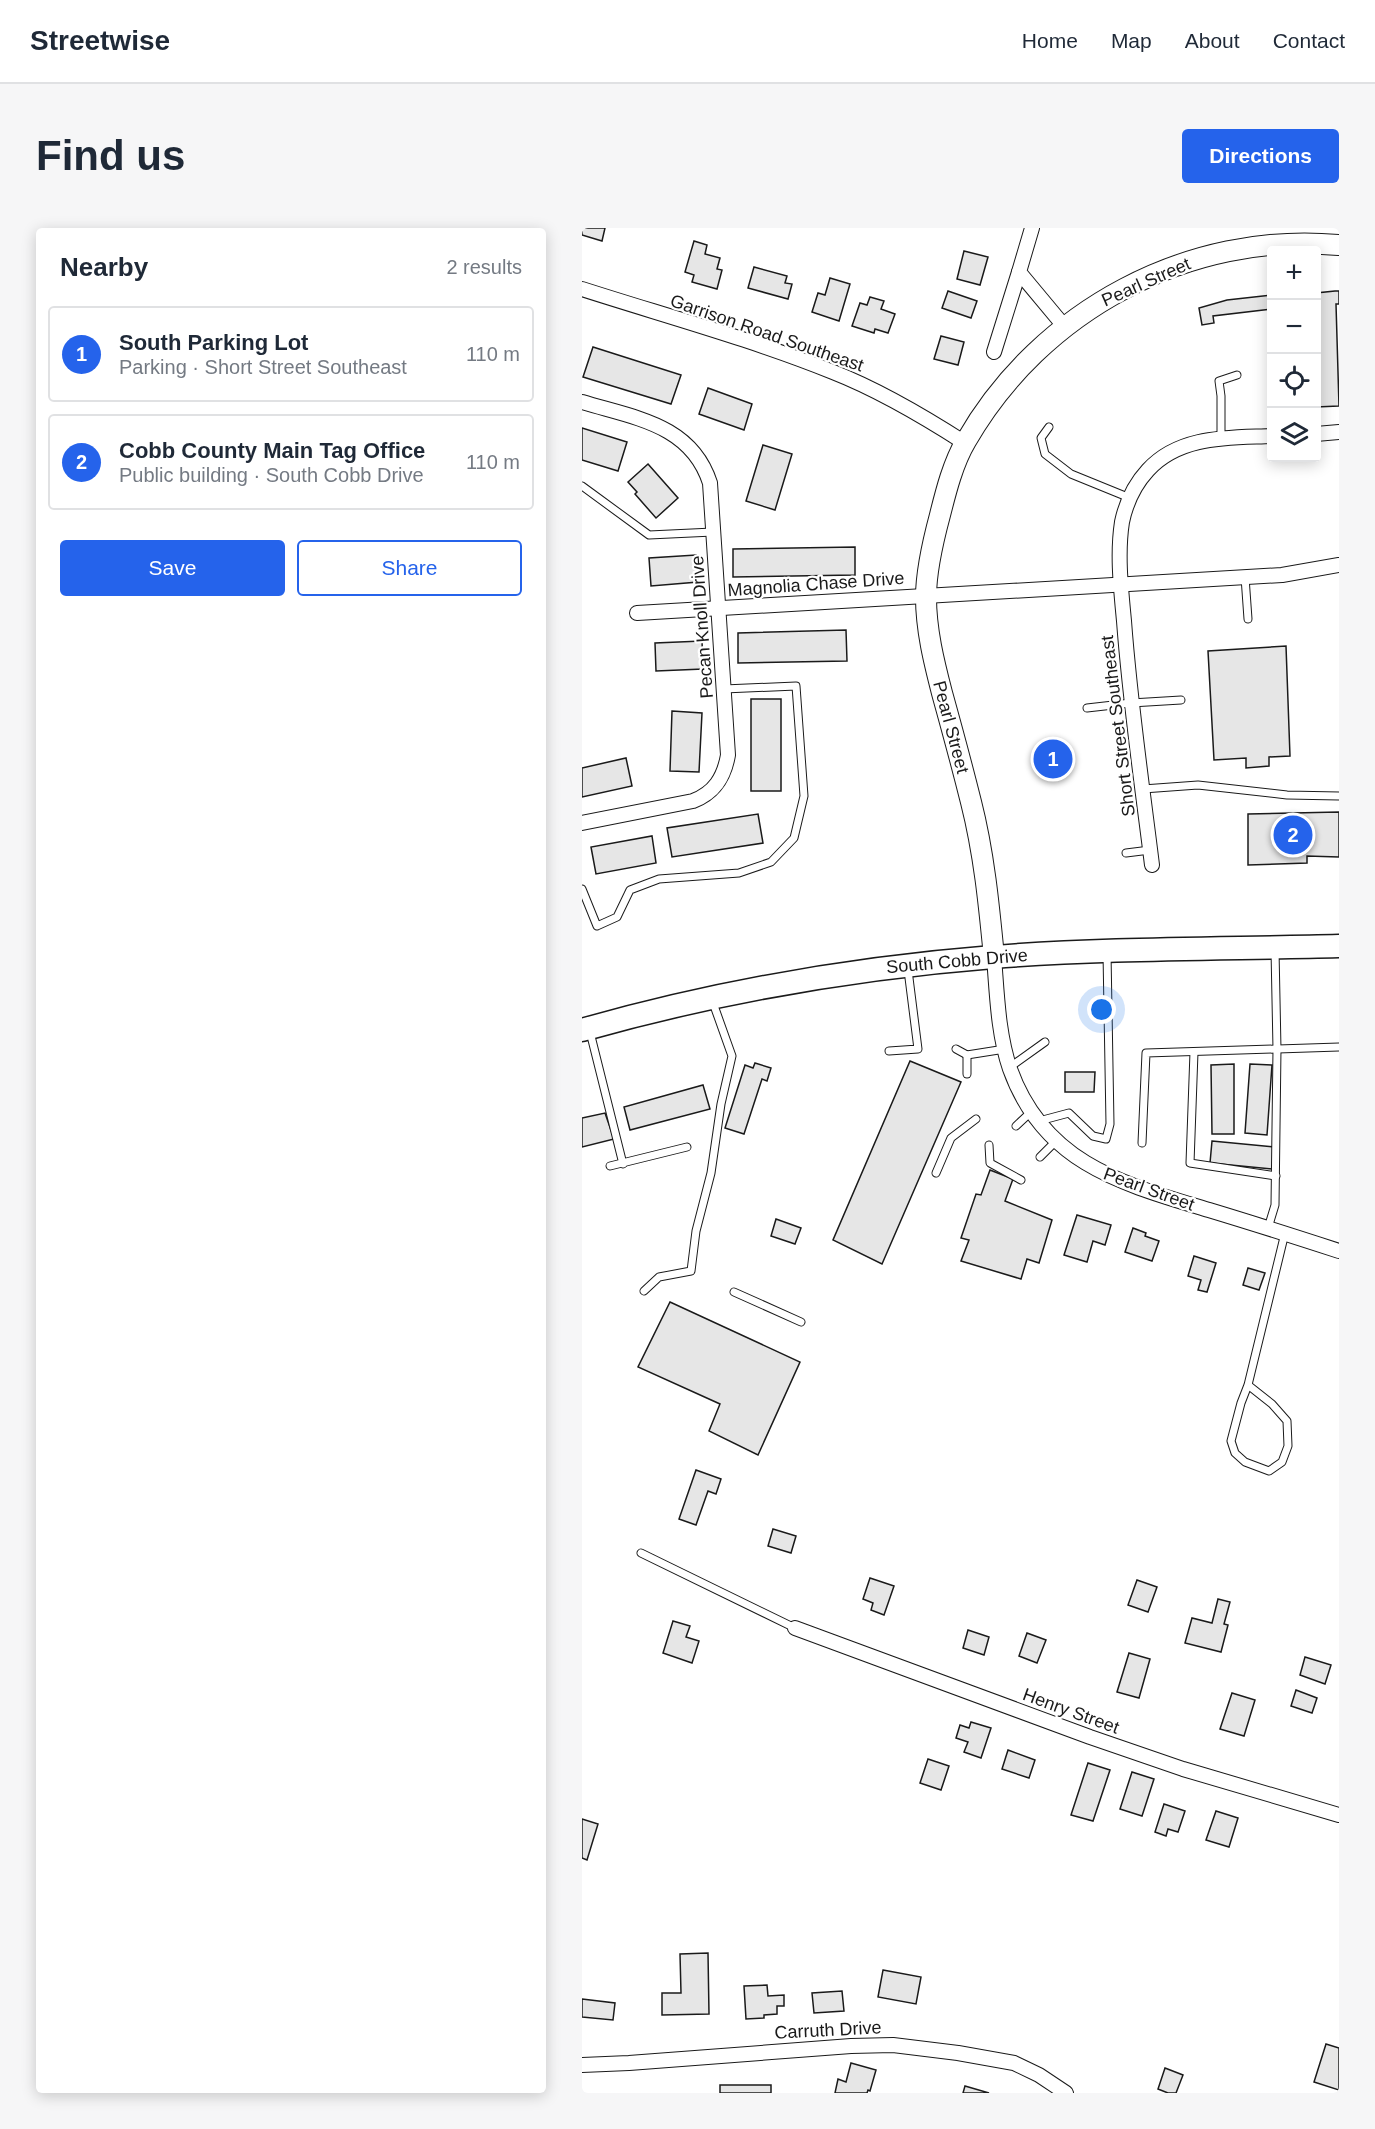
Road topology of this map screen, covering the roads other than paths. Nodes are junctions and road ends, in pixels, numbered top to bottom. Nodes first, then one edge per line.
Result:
1 (1032, 228) edge
2 (1339, 245) edge
3 (1019, 272) junction
4 (582, 289) edge
5 (1064, 326) junction
6 (994, 352) dead end
7 (1238, 375) dead end
8 (582, 402) edge
9 (1049, 427) dead end
10 (1339, 432) edge
11 (1321, 434) edge
12 (1267, 436) edge
13 (1221, 438) junction
14 (965, 443) junction
15 (582, 486) edge
16 (1130, 498) junction
17 (714, 532) junction
18 (1339, 565) edge
19 (1245, 577) junction
20 (1121, 584) junction
21 (926, 596) junction
22 (719, 609) junction
23 (637, 613) dead end
24 (1248, 619) dead end
25 (724, 689) junction
26 (1181, 700) dead end
27 (1131, 703) junction
28 (1087, 708) dead end
29 (1143, 789) junction
30 (1339, 796) edge
31 (582, 823) edge
32 (1150, 850) junction
33 (1126, 853) dead end
34 (1152, 865) dead end
35 (582, 889) edge
36 (1339, 946) edge
37 (1275, 948) junction
38 (1107, 952) junction
39 (994, 957) junction
40 (907, 966) junction
41 (711, 998) junction
42 (585, 1029) edge
43 (1045, 1042) dead end
44 (1339, 1047) edge
45 (1277, 1048) junction
46 (956, 1049) dead end
47 (1005, 1049) junction
48 (889, 1051) dead end
49 (1194, 1052) junction
50 (967, 1054) junction
51 (1010, 1067) junction
52 (967, 1074) dead end
53 (1035, 1116) junction
54 (976, 1119) dead end
55 (1016, 1126) dead end
56 (1056, 1141) junction
57 (1142, 1143) dead end
58 (989, 1145) dead end
59 (687, 1147) dead end
60 (1040, 1157) dead end
61 (623, 1164) junction
62 (610, 1166) dead end
63 (936, 1173) dead end
64 (1276, 1176) junction
65 (1021, 1180) dead end
66 (1268, 1228) junction
67 (1285, 1233) junction
68 (1339, 1251) edge
69 (644, 1291) dead end
70 (734, 1292) dead end
71 (801, 1322) dead end
72 (1248, 1386) junction
73 (640, 1553) dead end
74 (795, 1628) joint
75 (1339, 1815) edge
76 (582, 2065) edge
77 (1066, 2093) edge

1 - 3 street
2 - 5 street, Pearl Street
3 - 5 street
3 - 6 street
4 - 14 street, Garrison Road Southeast
5 - 14 street, Pearl Street
7 - 13 lane
8 - 17 street, Pecan Knoll Drive
9 - 16 lane
10 - 11 street
12 - 13 street, Short Street Southeast
13 - 16 street, Short Street Southeast
14 - 21 street, Pearl Street
15 - 17 lane
16 - 20 street, Short Street Southeast
17 - 22 street, Pecan Knoll Drive
18 - 19 street, Magnolia Chase Drive
19 - 20 street, Magnolia Chase Drive
19 - 24 lane
20 - 21 street, Magnolia Chase Drive
20 - 27 street, Short Street Southeast
21 - 22 street, Magnolia Chase Drive
21 - 39 street, Pearl Street
22 - 23 street, Magnolia Chase Drive
22 - 25 street, Pecan Knoll Drive
25 - 31 street, Pecan Knoll Drive
25 - 35 lane
26 - 27 lane
27 - 28 lane
27 - 29 street, Short Street Southeast
29 - 30 lane
29 - 32 street, Short Street Southeast
32 - 33 lane
32 - 34 street, Short Street Southeast
36 - 37 main road, South Cobb Drive
37 - 38 main road, South Cobb Drive
37 - 45 lane
38 - 39 main road, South Cobb Drive
38 - 53 lane
39 - 40 main road, South Cobb Drive
39 - 47 street, Pearl Street
40 - 41 main road, South Cobb Drive
40 - 48 lane
41 - 42 main road, South Cobb Drive
41 - 69 lane
42 - 61 lane
43 - 51 lane
44 - 45 lane
45 - 49 lane
45 - 64 lane
46 - 50 lane
47 - 50 lane
47 - 51 street, Pearl Street
49 - 57 lane
49 - 64 lane
50 - 52 lane
51 - 53 street, Pearl Street
53 - 55 lane
53 - 56 street, Pearl Street
54 - 63 lane
56 - 60 lane
56 - 66 street, Pearl Street
58 - 65 lane
59 - 61 lane
61 - 62 lane
64 - 66 lane
66 - 67 street, Pearl Street
67 - 68 street, Pearl Street
67 - 72 lane
70 - 71 lane
72 - 72 lane
73 - 74 lane
74 - 75 street, Henry Street
76 - 77 street, Carruth Drive

